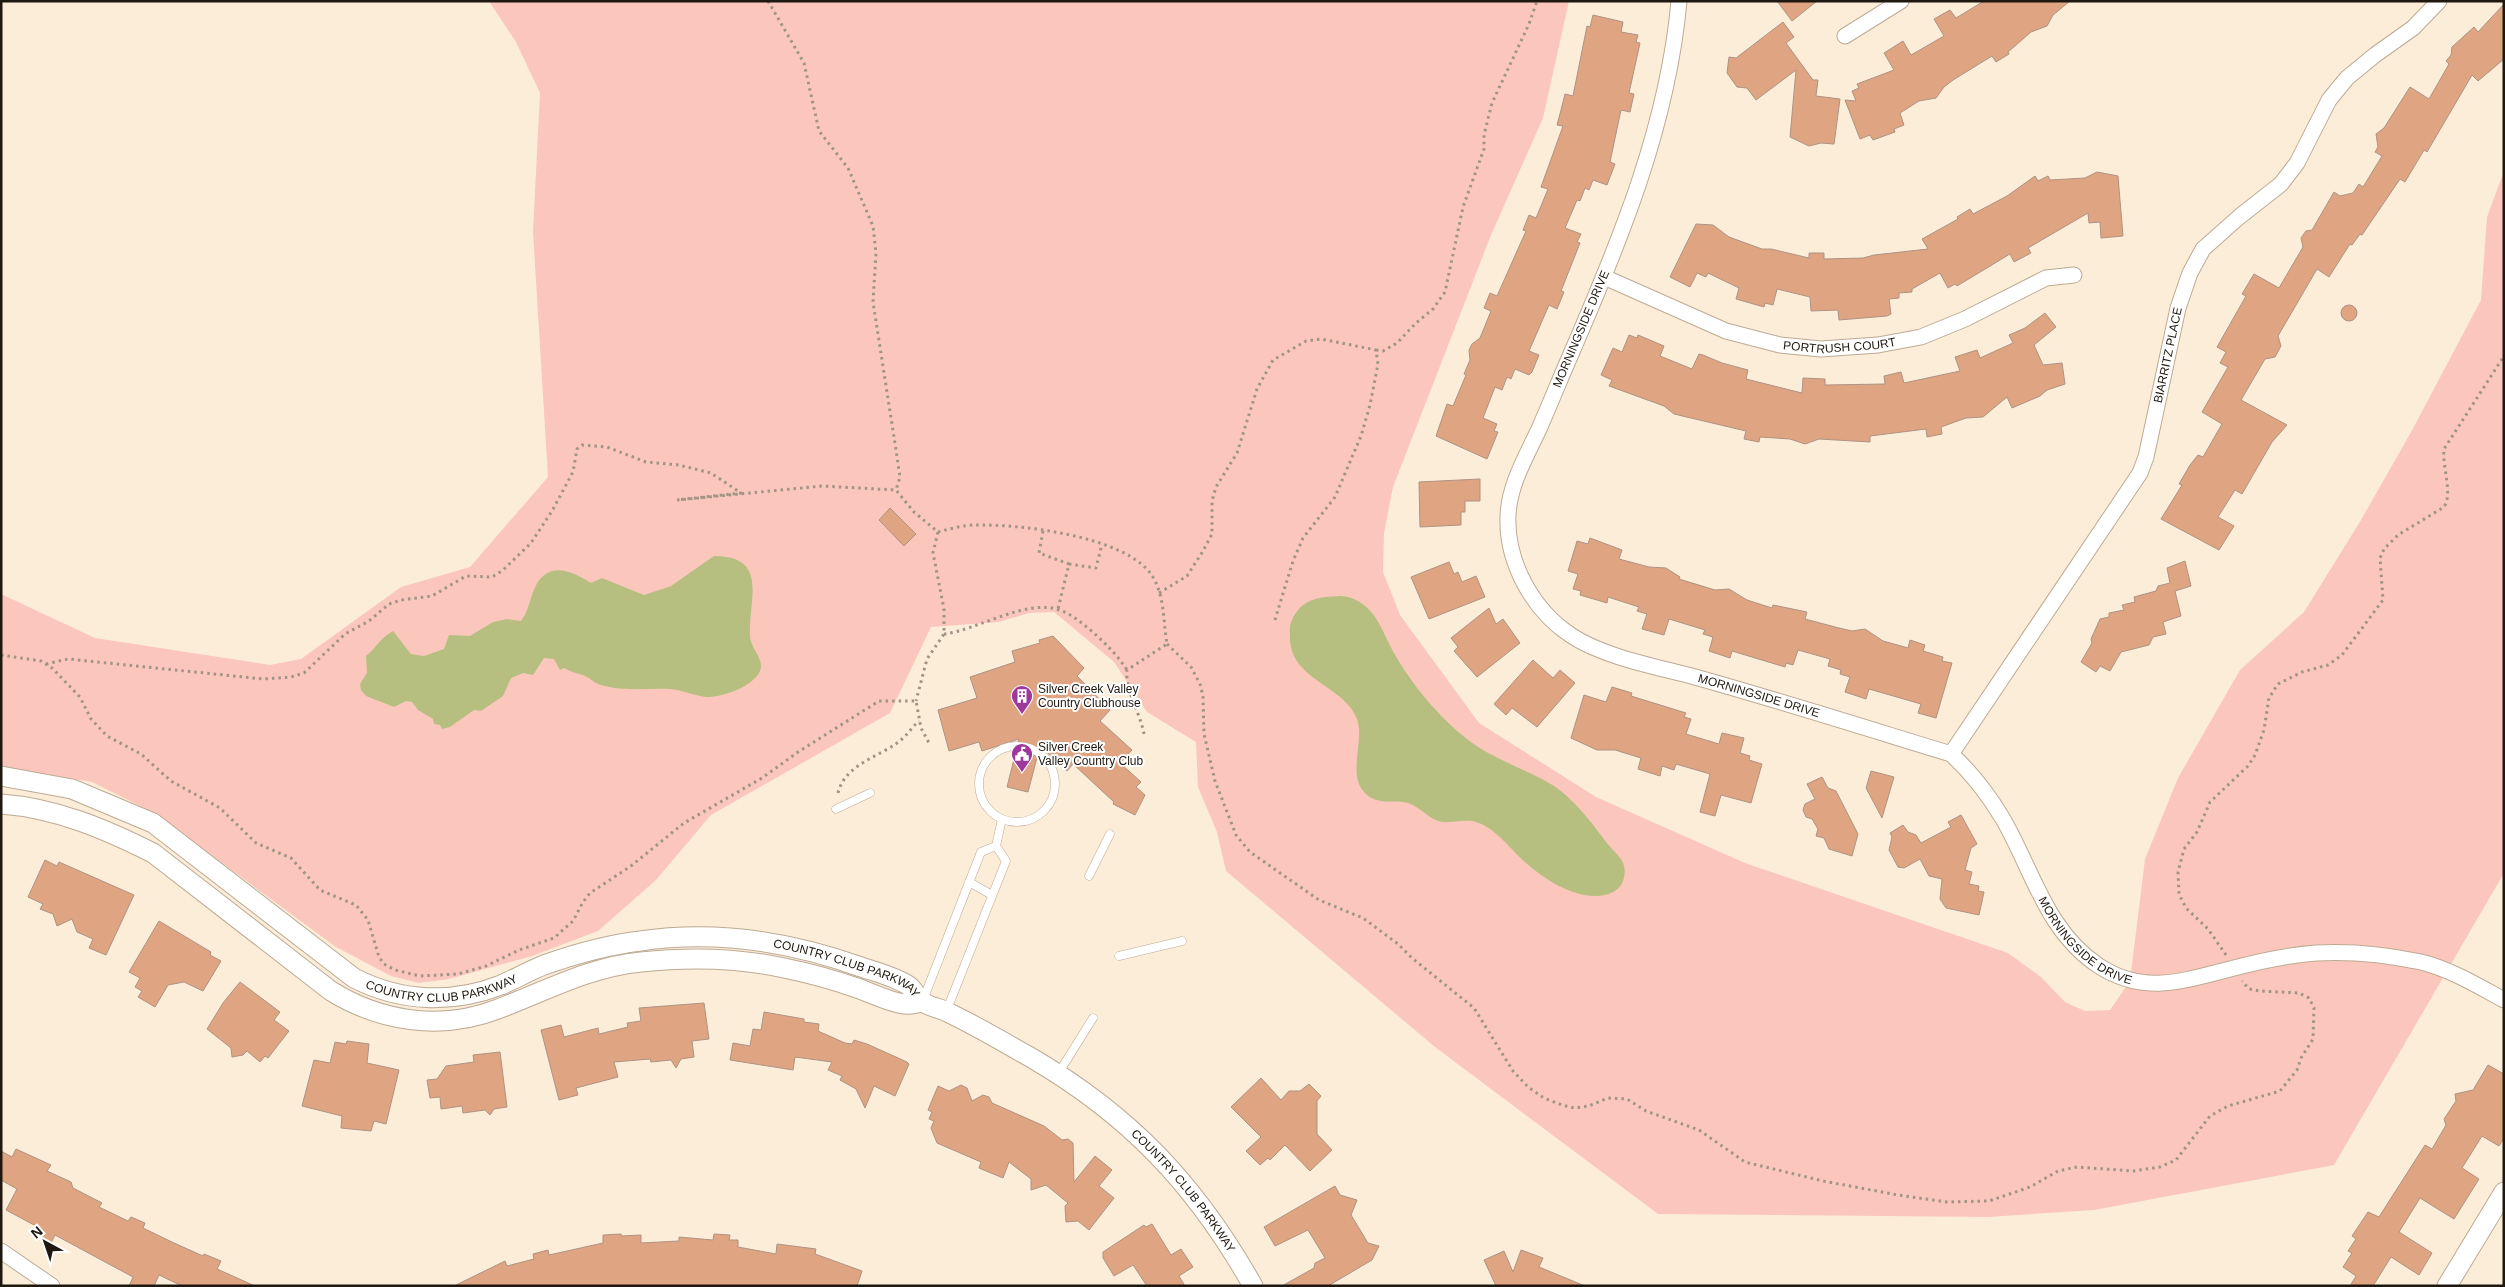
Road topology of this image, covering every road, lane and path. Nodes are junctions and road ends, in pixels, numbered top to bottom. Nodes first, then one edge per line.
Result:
1 (768, 1) edge
2 (1537, 1) edge
3 (1679, 1) edge
4 (1901, 1) edge
5 (2439, 1) edge
6 (1845, 36) dead end
7 (2074, 275) dead end
8 (1604, 277) junction
9 (1376, 350) junction
10 (2504, 356) edge
11 (896, 490) junction
12 (1043, 531) junction
13 (938, 532) junction
14 (1102, 544) junction
15 (1069, 564) junction
16 (1159, 593) junction
17 (1058, 609) junction
18 (1274, 623) dead end
19 (944, 634) junction
20 (1167, 644) junction
21 (1, 655) edge
22 (46, 664) junction
23 (1127, 670) junction
24 (916, 702) junction
25 (919, 721) junction
26 (1144, 734) dead end
27 (929, 743) dead end
28 (1951, 754) junction
29 (1, 776) edge
30 (870, 794) dead end
31 (1, 804) edge
32 (838, 807) joint
33 (1002, 819) junction
34 (1110, 834) dead end
35 (996, 846) junction
36 (196, 854) junction
37 (180, 873) junction
38 (1089, 876) dead end
39 (969, 882) junction
40 (992, 895) junction
41 (735, 938) junction
42 (1182, 941) dead end
43 (2225, 953) dead end
44 (1118, 956) dead end
45 (735, 961) junction
46 (346, 971) junction
47 (2244, 984) dead end
48 (502, 985) junction
49 (332, 990) junction
50 (2504, 1000) edge
51 (922, 1002) junction
52 (511, 1004) junction
53 (946, 1012) junction
54 (1092, 1018) dead end
55 (1058, 1075) junction
56 (2504, 1192) edge
57 (1, 1251) edge
58 (52, 1286) edge
59 (1253, 1286) edge
60 (2447, 1286) edge

1 - 11 path
2 - 9 path
3 - 8 street, MORNINGSIDE DRIVE
4 - 6 street
5 - 28 street, BIARRITZ PLACE
7 - 8 street, PORTRUSH COURT
8 - 28 street, MORNINGSIDE DRIVE
9 - 16 path
9 - 18 path
10 - 43 path
11 - 13 path
11 - 22 path
12 - 13 path
12 - 14 path
12 - 15 path
13 - 19 path
14 - 15 path
14 - 16 path
15 - 17 path
16 - 20 path
17 - 19 path
17 - 23 path
19 - 24 path
20 - 23 path
20 - 47 path
21 - 22 path
22 - 24 path
23 - 26 path
24 - 25 path
25 - 27 path
25 - 32 path
28 - 50 street, MORNINGSIDE DRIVE
29 - 36 street, COUNTRY CLUB PARKWAY
30 - 32 lane
31 - 37 street, COUNTRY CLUB PARKWAY
33 - 33 lane
33 - 35 lane
34 - 38 lane
35 - 39 lane
35 - 40 lane
36 - 37 street
36 - 46 street, COUNTRY CLUB PARKWAY
37 - 49 street, COUNTRY CLUB PARKWAY
39 - 40 lane
39 - 51 lane
40 - 53 lane
41 - 45 street
41 - 48 street, COUNTRY CLUB PARKWAY
41 - 51 street, COUNTRY CLUB PARKWAY
42 - 44 lane
45 - 51 street, COUNTRY CLUB PARKWAY
45 - 52 street, COUNTRY CLUB PARKWAY
46 - 48 street, COUNTRY CLUB PARKWAY
46 - 49 street
48 - 52 street
49 - 52 street, COUNTRY CLUB PARKWAY
51 - 53 street, COUNTRY CLUB PARKWAY
53 - 55 street, COUNTRY CLUB PARKWAY
54 - 55 lane
55 - 59 street, COUNTRY CLUB PARKWAY
56 - 60 street
57 - 58 street

